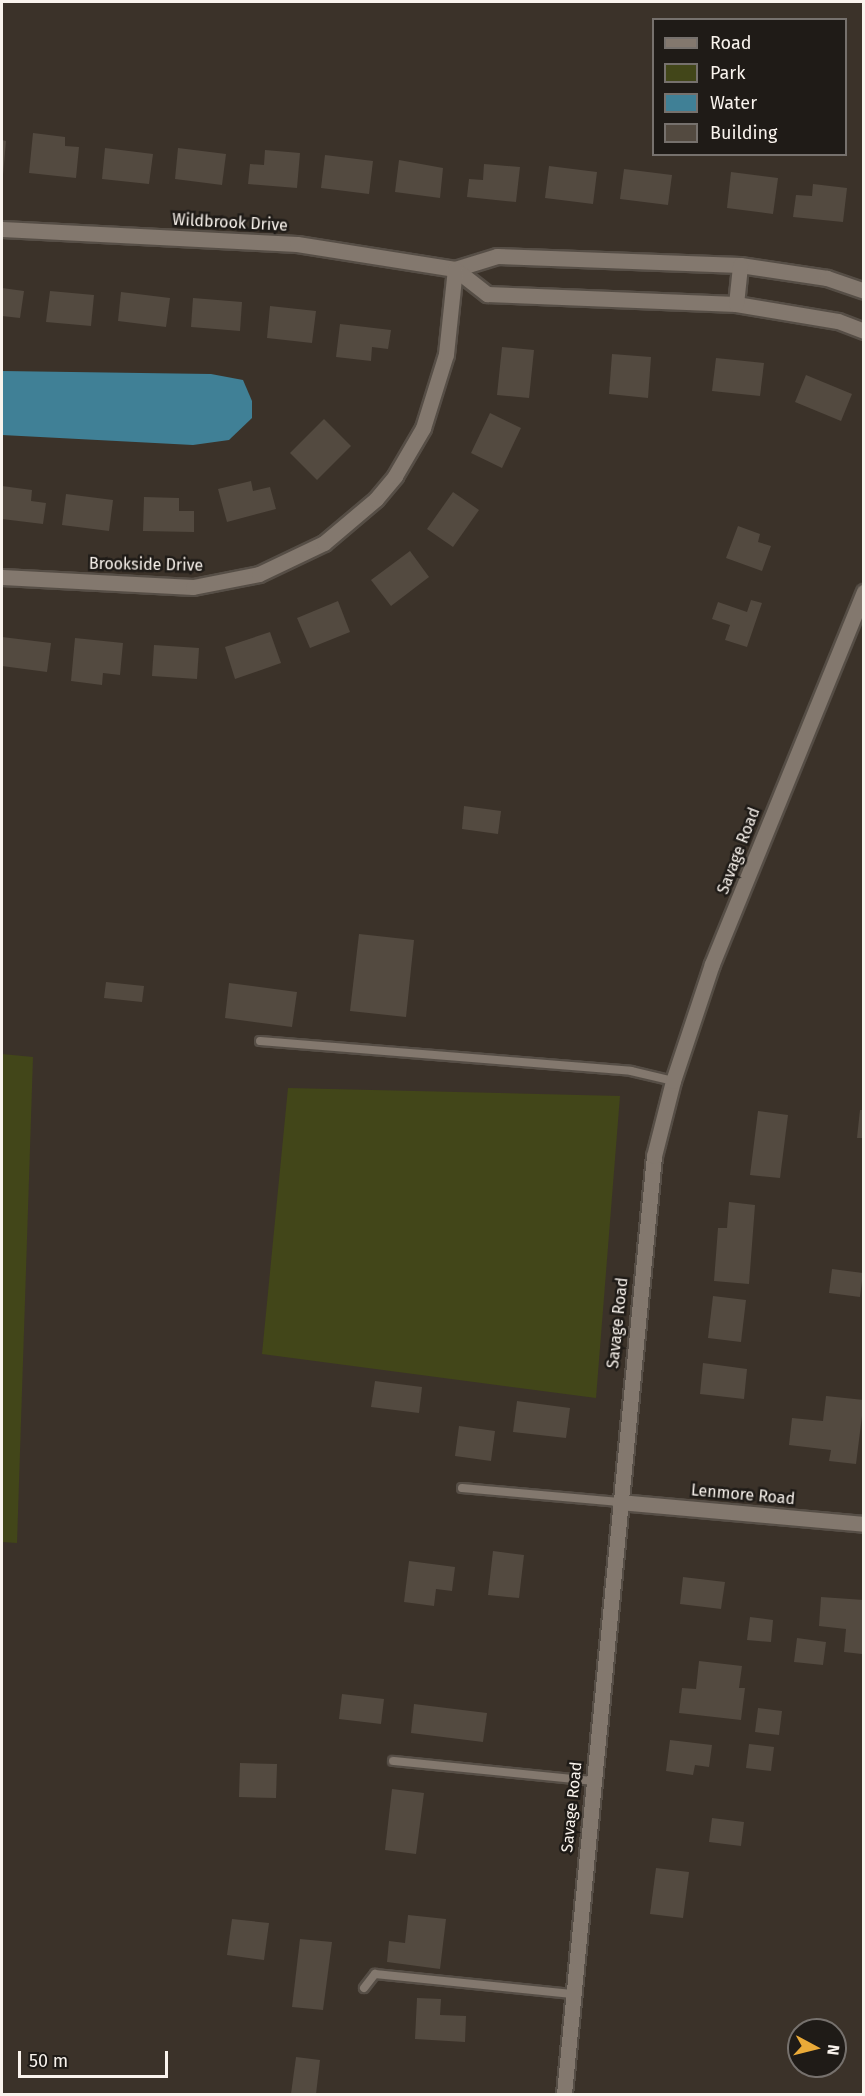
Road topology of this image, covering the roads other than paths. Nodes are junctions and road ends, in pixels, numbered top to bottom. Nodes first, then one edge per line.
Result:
1 (2, 229) edge
2 (740, 265) junction
3 (455, 269) junction
4 (864, 291) edge
5 (736, 304) junction
6 (864, 331) edge
7 (2, 577) edge
8 (864, 592) edge
9 (260, 1041) dead end
10 (673, 1082) junction
11 (462, 1488) dead end
12 (619, 1502) junction
13 (864, 1524) edge
14 (393, 1761) dead end
15 (593, 1781) junction
16 (364, 1988) dead end
17 (572, 1994) junction
18 (564, 2094) edge

1 - 3 street, Wildbrook Drive
2 - 3 street, Wildbrook Drive
2 - 4 street, Wildbrook Drive
2 - 5 street
3 - 5 street, Wildbrook Drive
3 - 7 street, Brookside Drive
5 - 6 street, Wildbrook Drive
8 - 10 street, Savage Road
9 - 10 lane
10 - 12 street, Savage Road
11 - 12 lane
12 - 13 street, Lenmore Road
12 - 15 street, Savage Road
14 - 15 lane
15 - 17 street, Savage Road
16 - 17 lane
17 - 18 street, Savage Road

